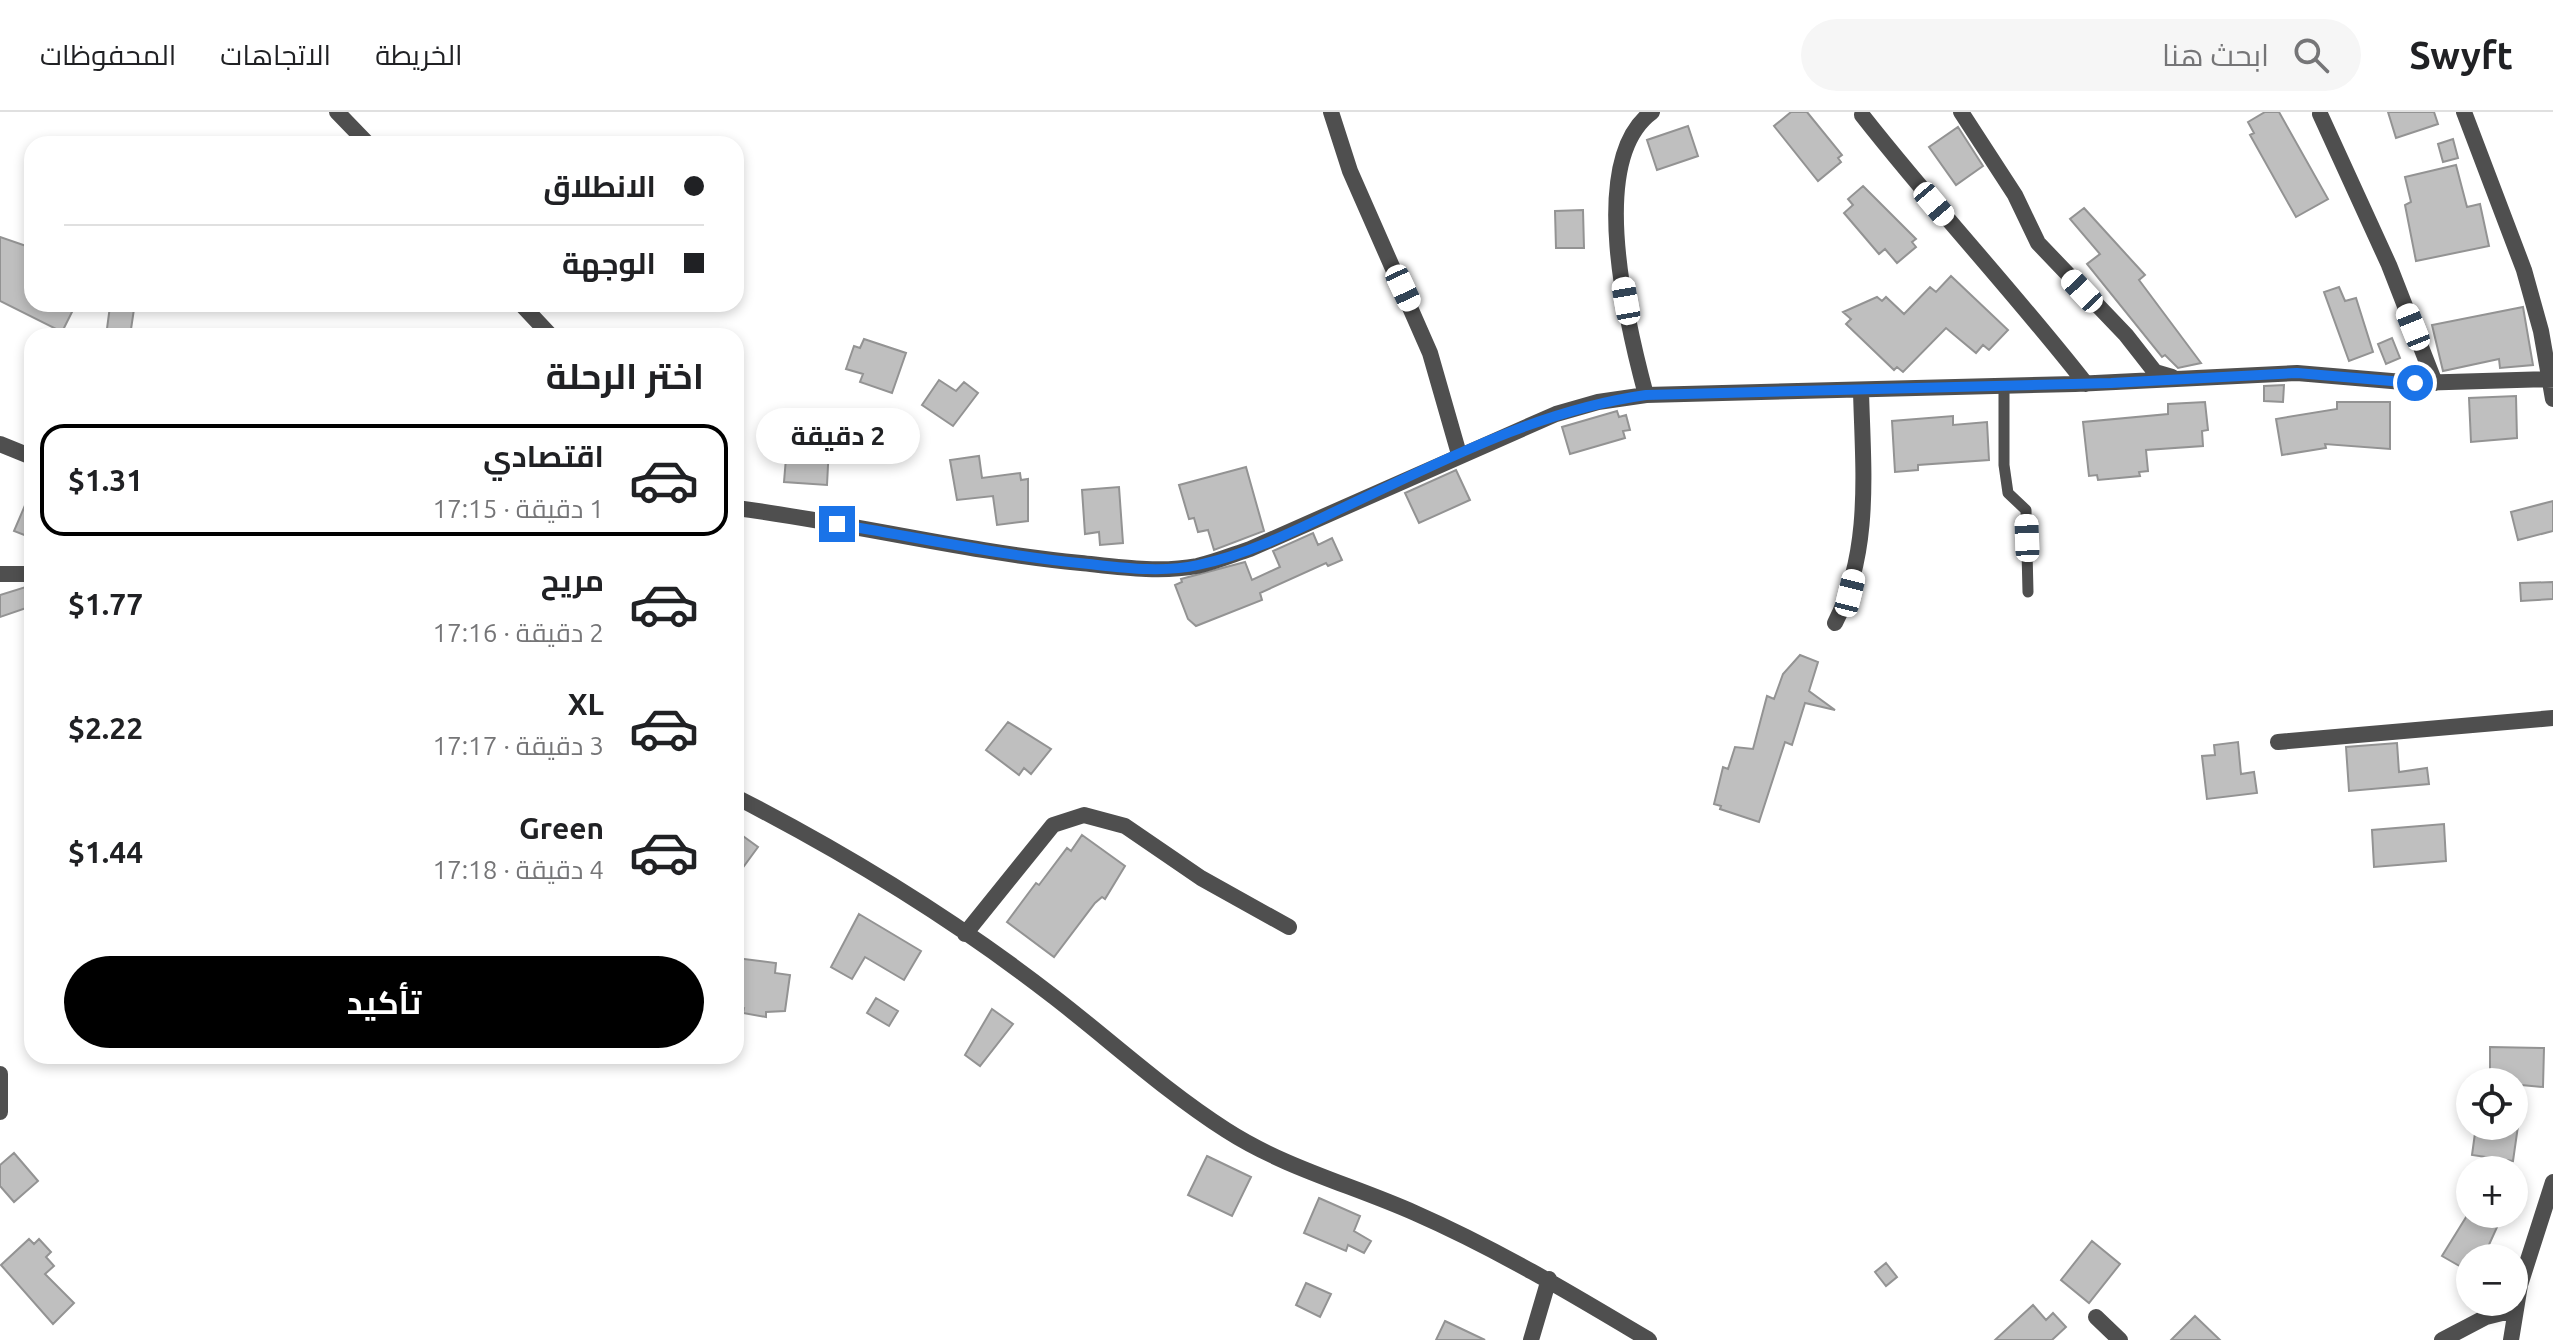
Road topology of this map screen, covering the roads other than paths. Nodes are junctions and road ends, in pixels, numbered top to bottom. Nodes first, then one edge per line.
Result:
1 (337, 112) edge
2 (1331, 112) edge
3 (1652, 112) edge
4 (1961, 112) edge
5 (2464, 112) edge
6 (2320, 114) dead end
7 (1862, 115) dead end
8 (360, 136) edge
9 (528, 312) edge
10 (544, 328) edge
11 (2550, 379) edge
12 (2185, 381) junction
13 (2435, 383) junction
14 (2086, 384) junction
15 (2004, 385) junction
16 (1861, 391) junction
17 (1646, 395) junction
18 (2553, 399) edge
19 (0, 444) edge
20 (24, 454) edge
21 (1459, 454) junction
22 (744, 509) edge
23 (0, 574) edge
24 (24, 574) edge
25 (2028, 592) dead end
26 (1835, 623) dead end
27 (2553, 718) edge
28 (2278, 742) dead end
29 (744, 801) edge
30 (1289, 927) dead end
31 (965, 934) junction
32 (0, 1074) edge
33 (0, 1112) edge
34 (2553, 1182) edge
35 (2549, 1210) edge
36 (2528, 1270) edge
37 (1549, 1279) junction
38 (2490, 1316) edge
39 (2513, 1316) edge
40 (2096, 1317) dead end
41 (1531, 1340) edge
42 (1649, 1340) edge
43 (2120, 1340) edge
44 (2442, 1340) edge
45 (2511, 1340) edge

1 - 8 street
2 - 21 street
3 - 17 street
4 - 12 street
5 - 11 street
6 - 13 street
7 - 14 street
9 - 10 street
11 - 13 street
11 - 18 street
12 - 13 street
12 - 14 street
14 - 15 street
15 - 16 street
15 - 25 lane
16 - 17 street
16 - 26 street
17 - 21 street
19 - 20 street
21 - 22 street
23 - 24 street
27 - 28 street
29 - 31 street
30 - 31 street
31 - 37 street
32 - 33 street
34 - 35 street
35 - 36 street
37 - 41 street
37 - 42 street
38 - 44 street
39 - 45 street
40 - 43 street

